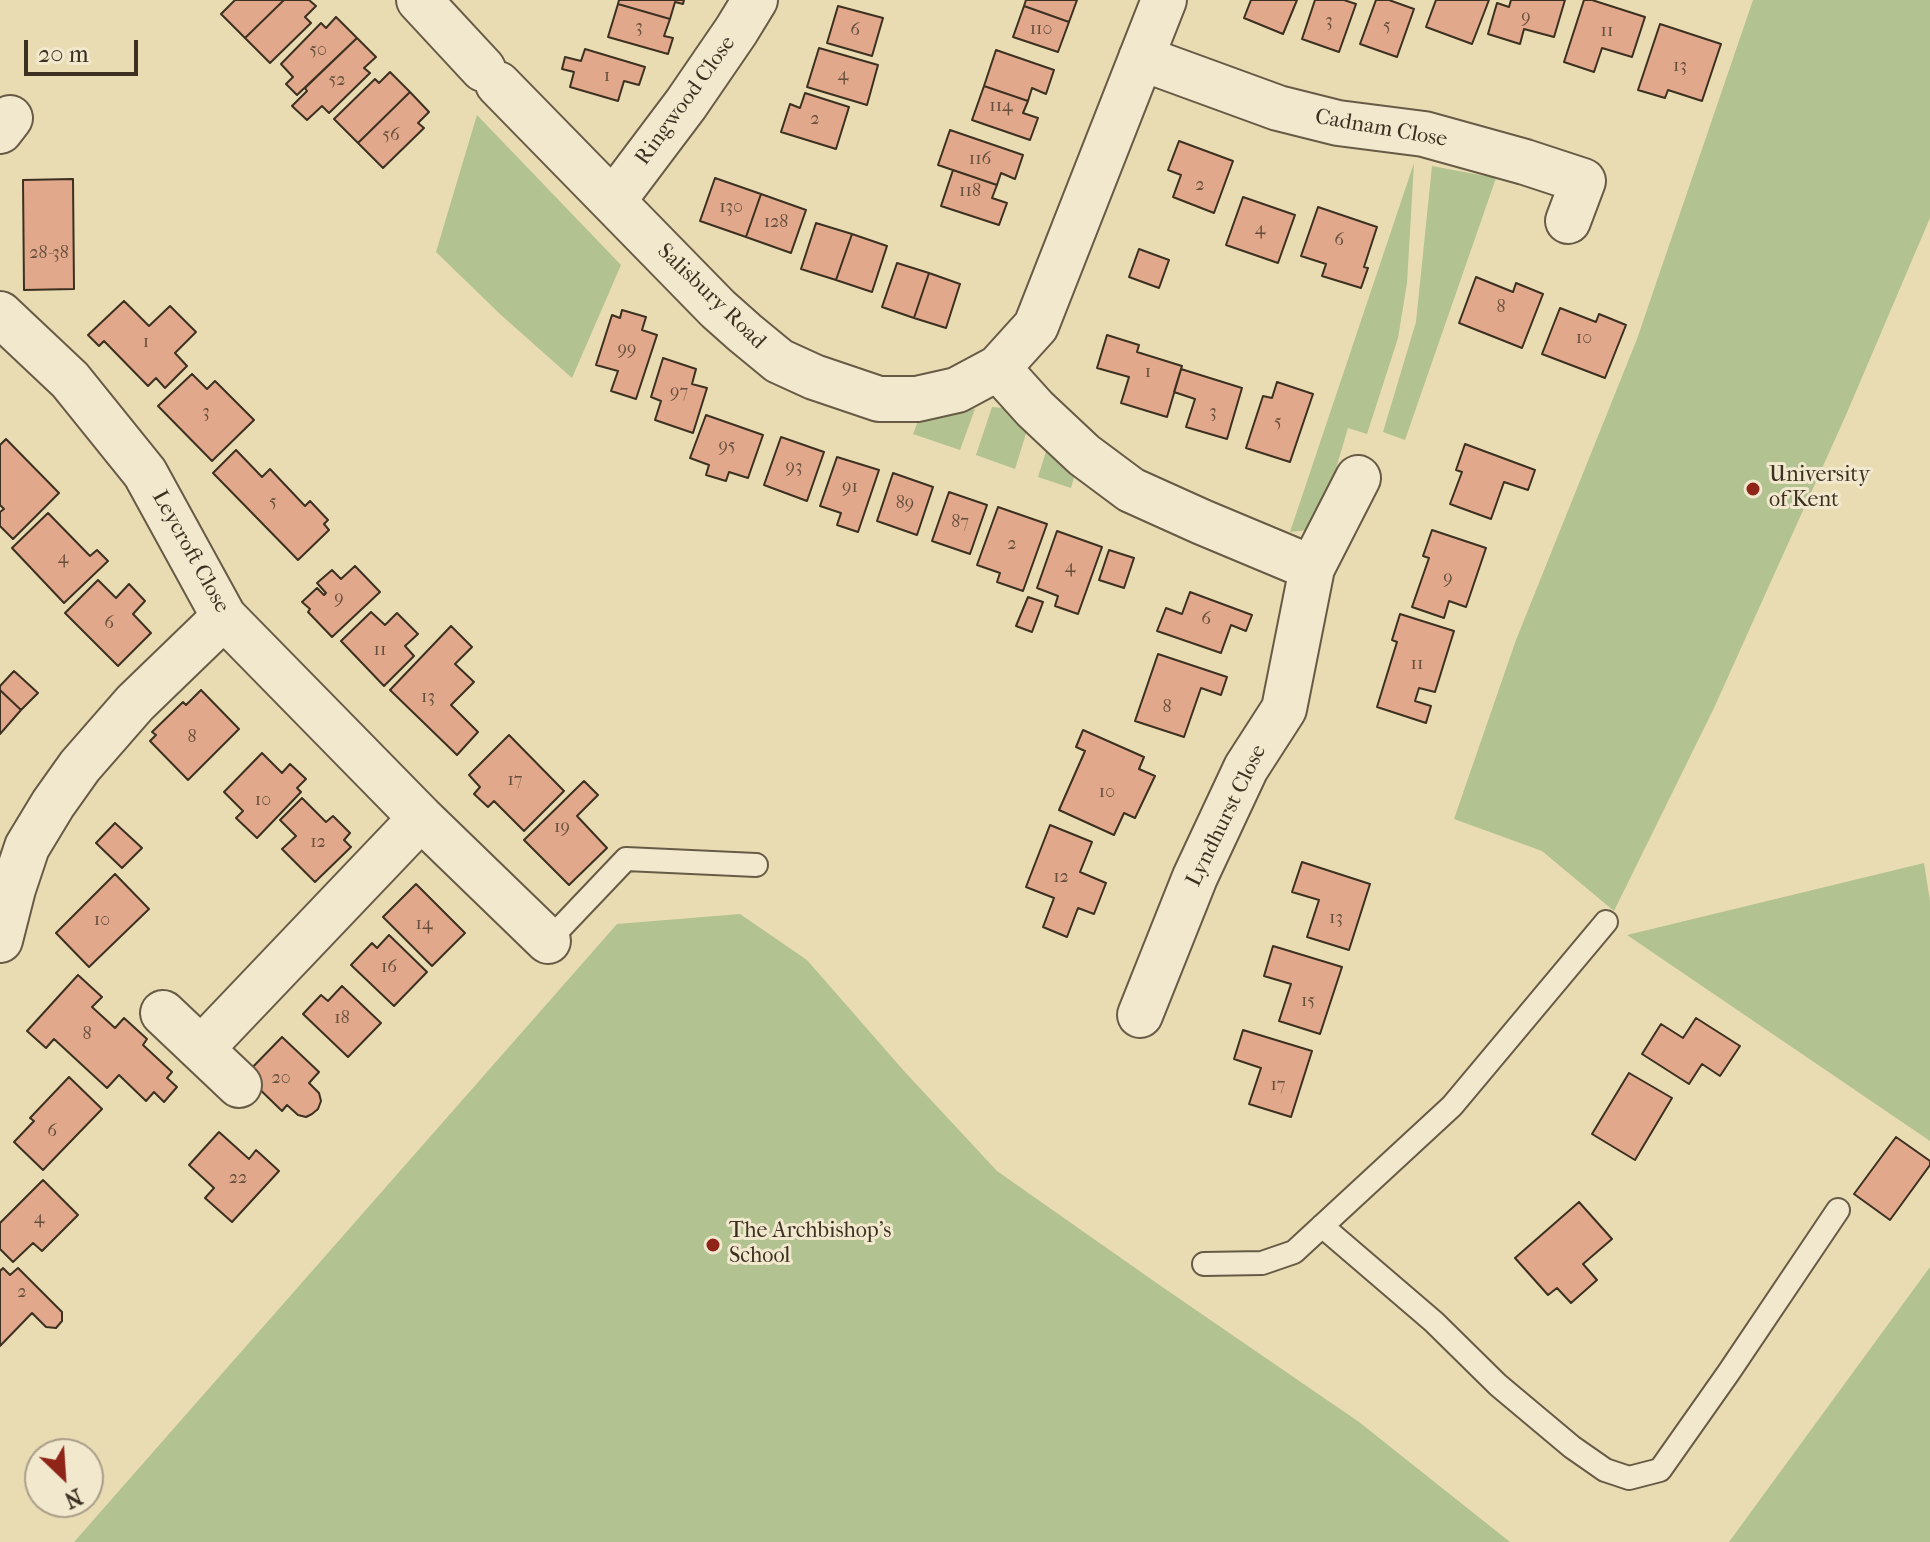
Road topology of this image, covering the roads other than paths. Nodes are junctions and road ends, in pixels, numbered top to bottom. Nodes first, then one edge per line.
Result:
1 (755, 0) edge
2 (1164, 0) edge
3 (430, 4) edge
4 (1141, 58) junction
5 (613, 201) junction
6 (1568, 221) dead end
7 (0, 314) edge
8 (998, 368) junction
9 (1358, 478) dead end
10 (1312, 568) junction
11 (224, 617) junction
12 (421, 818) junction
13 (756, 865) dead end
14 (1606, 922) dead end
15 (0, 940) edge
16 (548, 941) joint
17 (163, 1013) dead end
18 (1140, 1015) dead end
19 (201, 1049) junction
20 (239, 1085) dead end
21 (1838, 1210) dead end
22 (1322, 1226) junction
23 (1204, 1264) dead end

1 - 5 street, Ringwood Close
2 - 4 street, Salisbury Road
3 - 5 street, Salisbury Road
4 - 6 street, Cadnam Close
4 - 8 street, Salisbury Road
5 - 8 street, Salisbury Road
7 - 11 street, Leycroft Close
8 - 10 street
9 - 10 street, Lyndhurst Close
10 - 18 street, Lyndhurst Close
11 - 12 street, Leycroft Close
11 - 15 street
12 - 16 street, Leycroft Close
12 - 19 street
13 - 16 lane
14 - 22 lane
17 - 19 street
19 - 20 street
21 - 22 lane
22 - 23 lane

